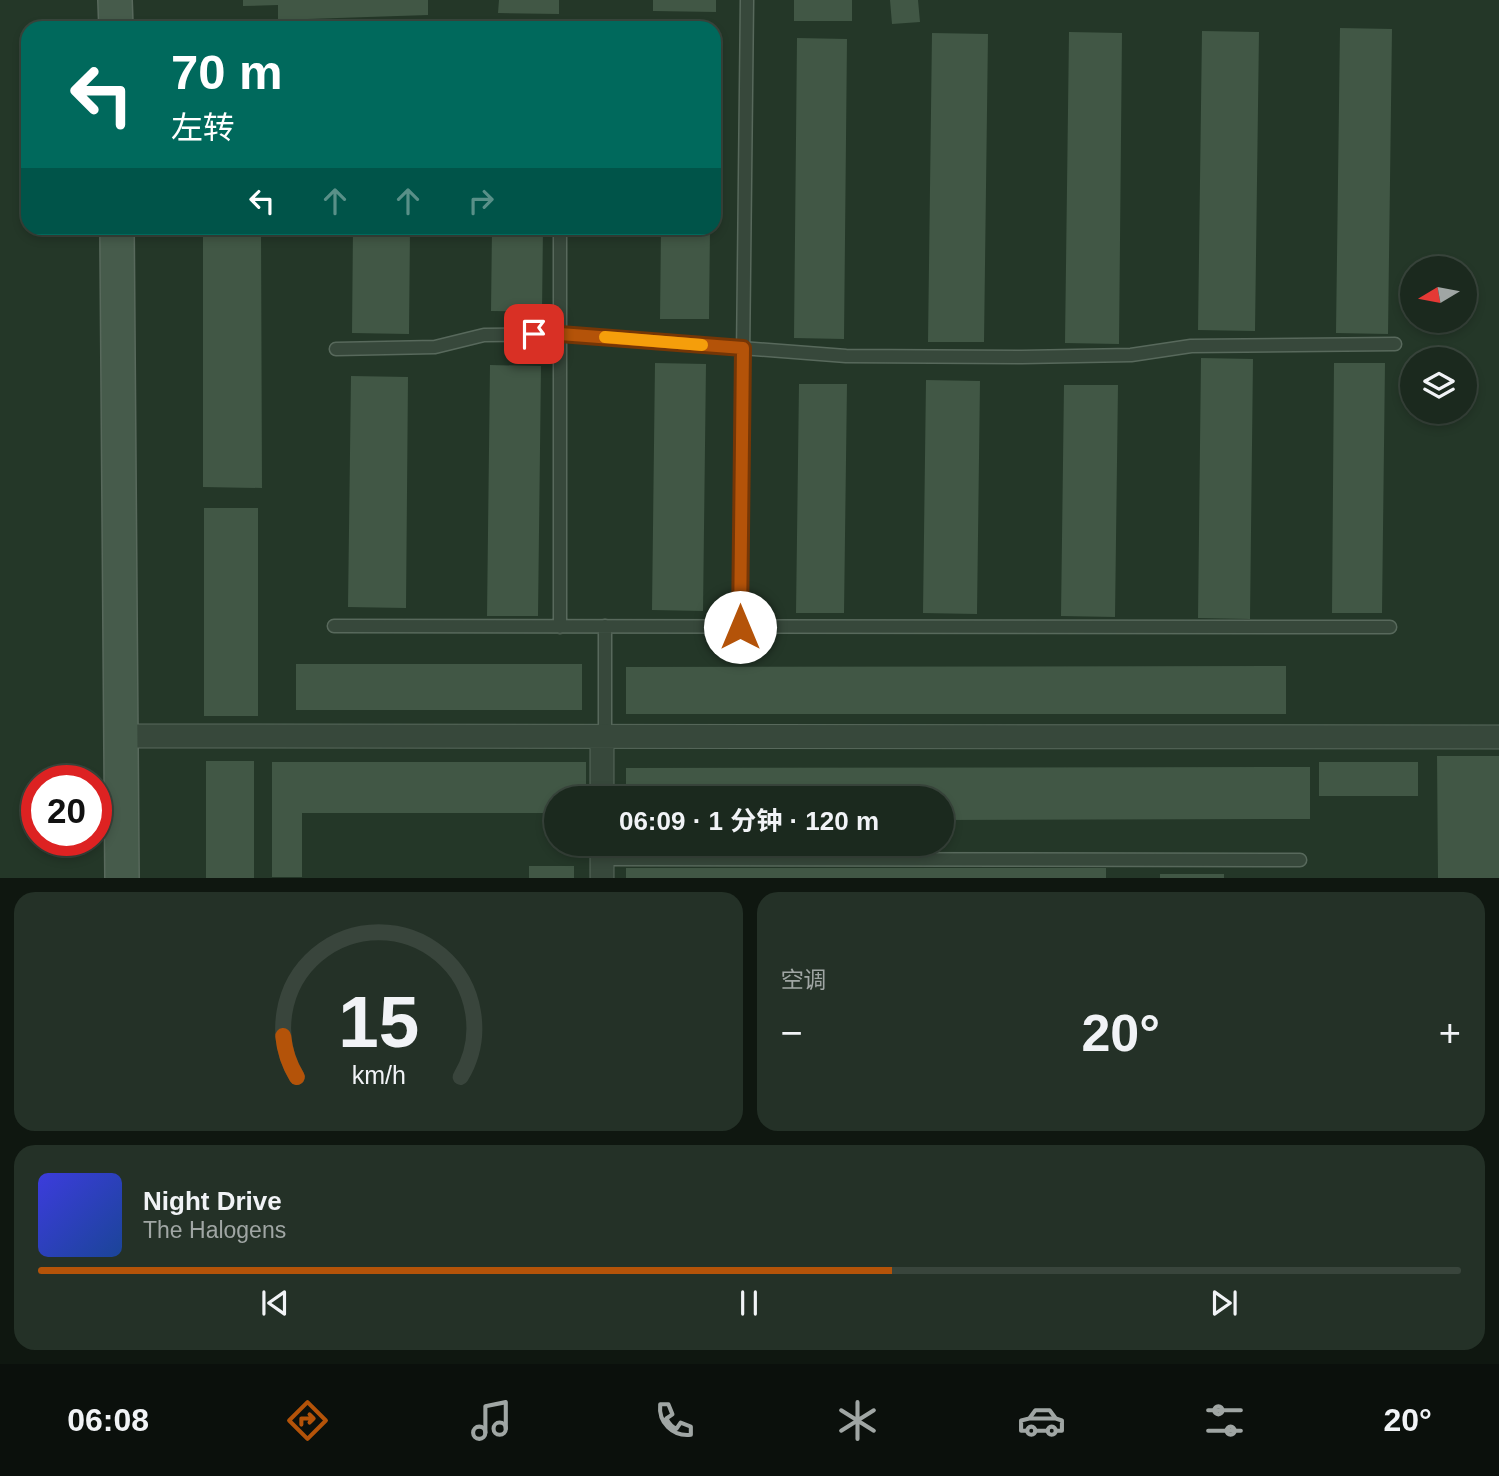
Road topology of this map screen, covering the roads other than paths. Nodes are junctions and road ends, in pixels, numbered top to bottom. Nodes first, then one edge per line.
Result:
1 (115, 0) edge
2 (747, 0) edge
3 (116, 21) edge
4 (117, 235) edge
5 (560, 235) edge
6 (560, 334) junction
7 (1395, 344) dead end
8 (743, 348) junction
9 (336, 349) dead end
10 (334, 626) dead end
11 (560, 626) junction
12 (605, 626) junction
13 (740, 627) junction
14 (1390, 628) dead end
15 (120, 736) junction
16 (604, 736) junction
17 (1499, 737) edge
18 (602, 786) edge
19 (602, 860) edge
20 (1300, 860) dead end
21 (122, 877) edge

1 - 3 main road
2 - 8 lane
4 - 15 main road
5 - 6 lane
6 - 8 lane
6 - 9 lane
6 - 11 lane
7 - 8 lane
8 - 13 lane
10 - 11 lane
11 - 12 lane
12 - 13 lane
12 - 16 lane
13 - 14 lane
15 - 16 street
15 - 21 main road
16 - 17 street
16 - 18 street
19 - 20 lane

